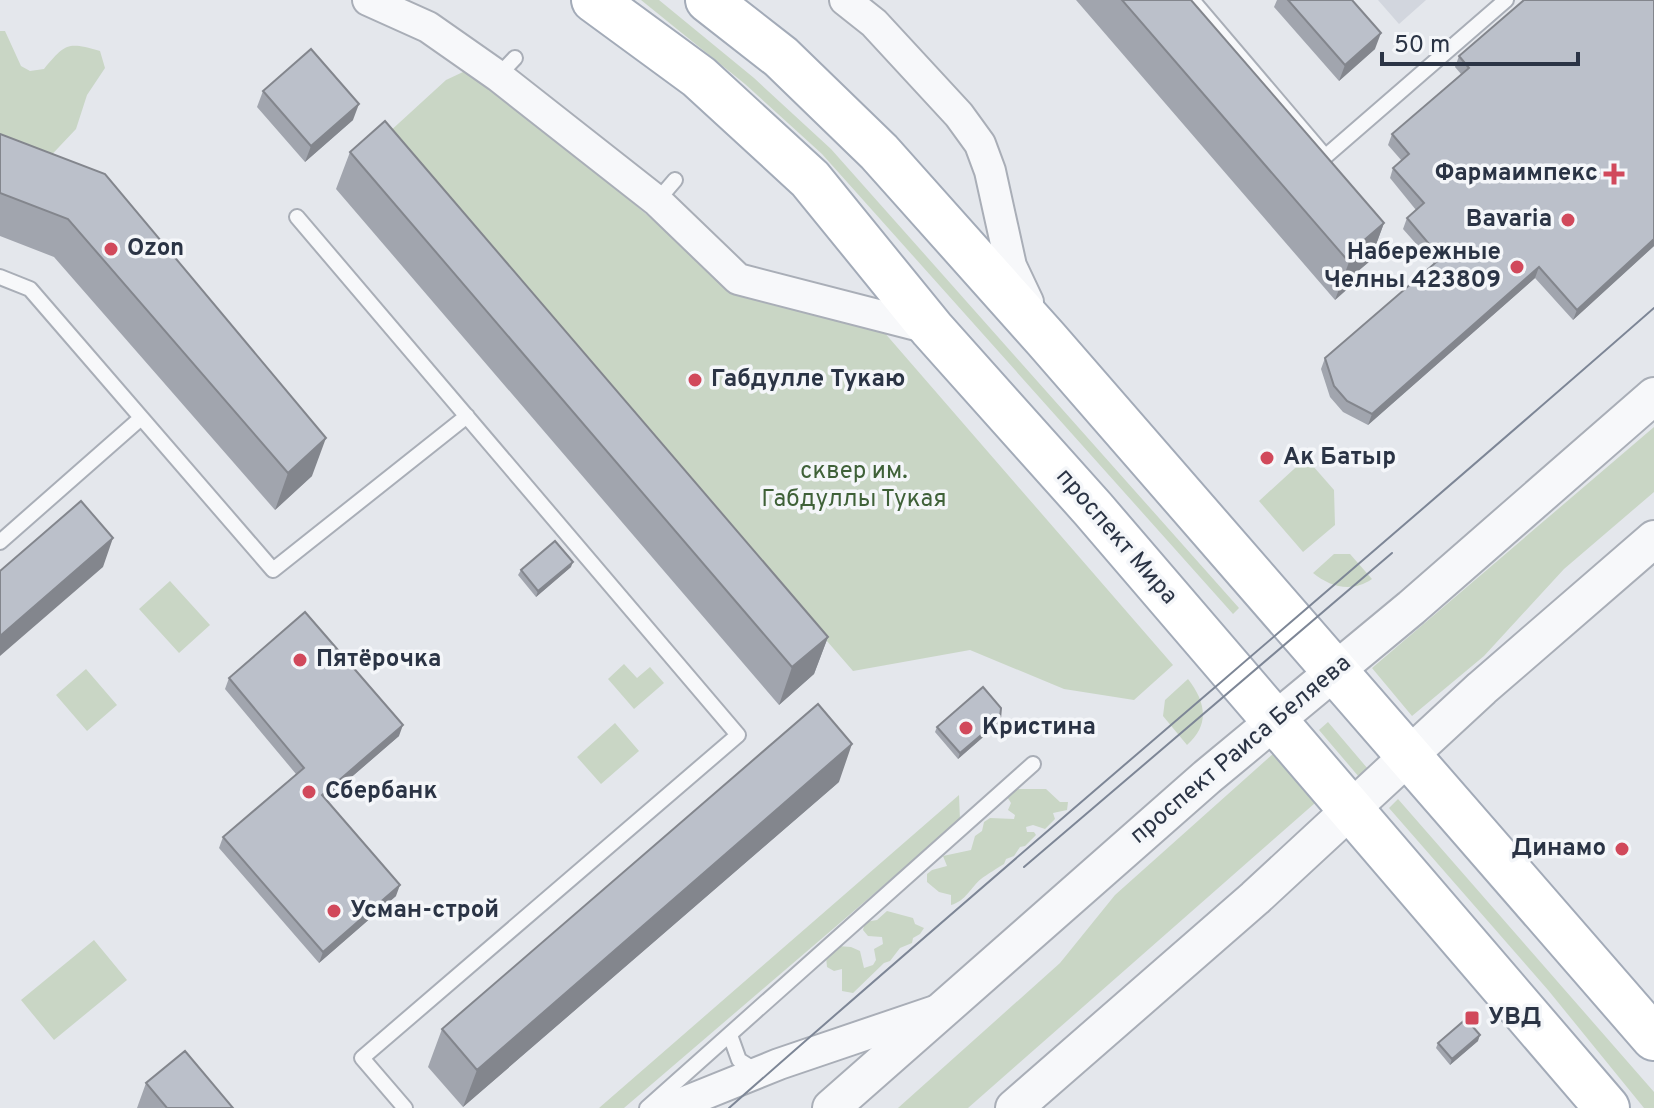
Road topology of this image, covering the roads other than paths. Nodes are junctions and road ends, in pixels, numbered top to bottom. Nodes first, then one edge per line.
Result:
1 (368, 0) edge
2 (594, 0) edge
3 (708, 0) edge
4 (845, 0) edge
5 (1192, 0) edge
6 (1506, 0) edge
7 (297, 217) dead end
8 (0, 277) edge
9 (932, 329) junction
10 (1046, 339) junction
11 (1654, 396) edge
12 (467, 416) junction
13 (141, 418) junction
14 (1654, 539) edge
15 (0, 542) edge
16 (1334, 671) junction
17 (1274, 721) junction
18 (1408, 757) junction
19 (1033, 764) dead end
20 (1350, 810) junction
21 (943, 1008) junction
22 (730, 1035) junction
23 (1654, 1038) edge
24 (758, 1072) junction
25 (405, 1108) edge
26 (647, 1108) edge
27 (670, 1108) edge
28 (831, 1108) edge
29 (867, 1108) edge
30 (1014, 1108) edge
31 (1607, 1108) edge

1 - 9 street
2 - 9 main road, проспект Мира
3 - 10 main road
4 - 10 street
5 - 6 lane
7 - 12 lane
8 - 13 lane
9 - 17 main road, проспект Мира
10 - 16 main road
11 - 16 street, проспект Раиса Беляева
12 - 13 lane
12 - 25 lane
13 - 15 lane
14 - 18 street
16 - 17 street, проспект Раиса Беляева
16 - 18 main road
17 - 20 main road, проспект Мира
17 - 21 street, проспект Раиса Беляева
18 - 20 street
18 - 23 main road
19 - 22 lane
20 - 30 street
20 - 31 main road, проспект Мира
21 - 24 street
21 - 28 street, проспект Раиса Беляева
21 - 29 street
22 - 24 lane
22 - 26 lane
24 - 27 street

